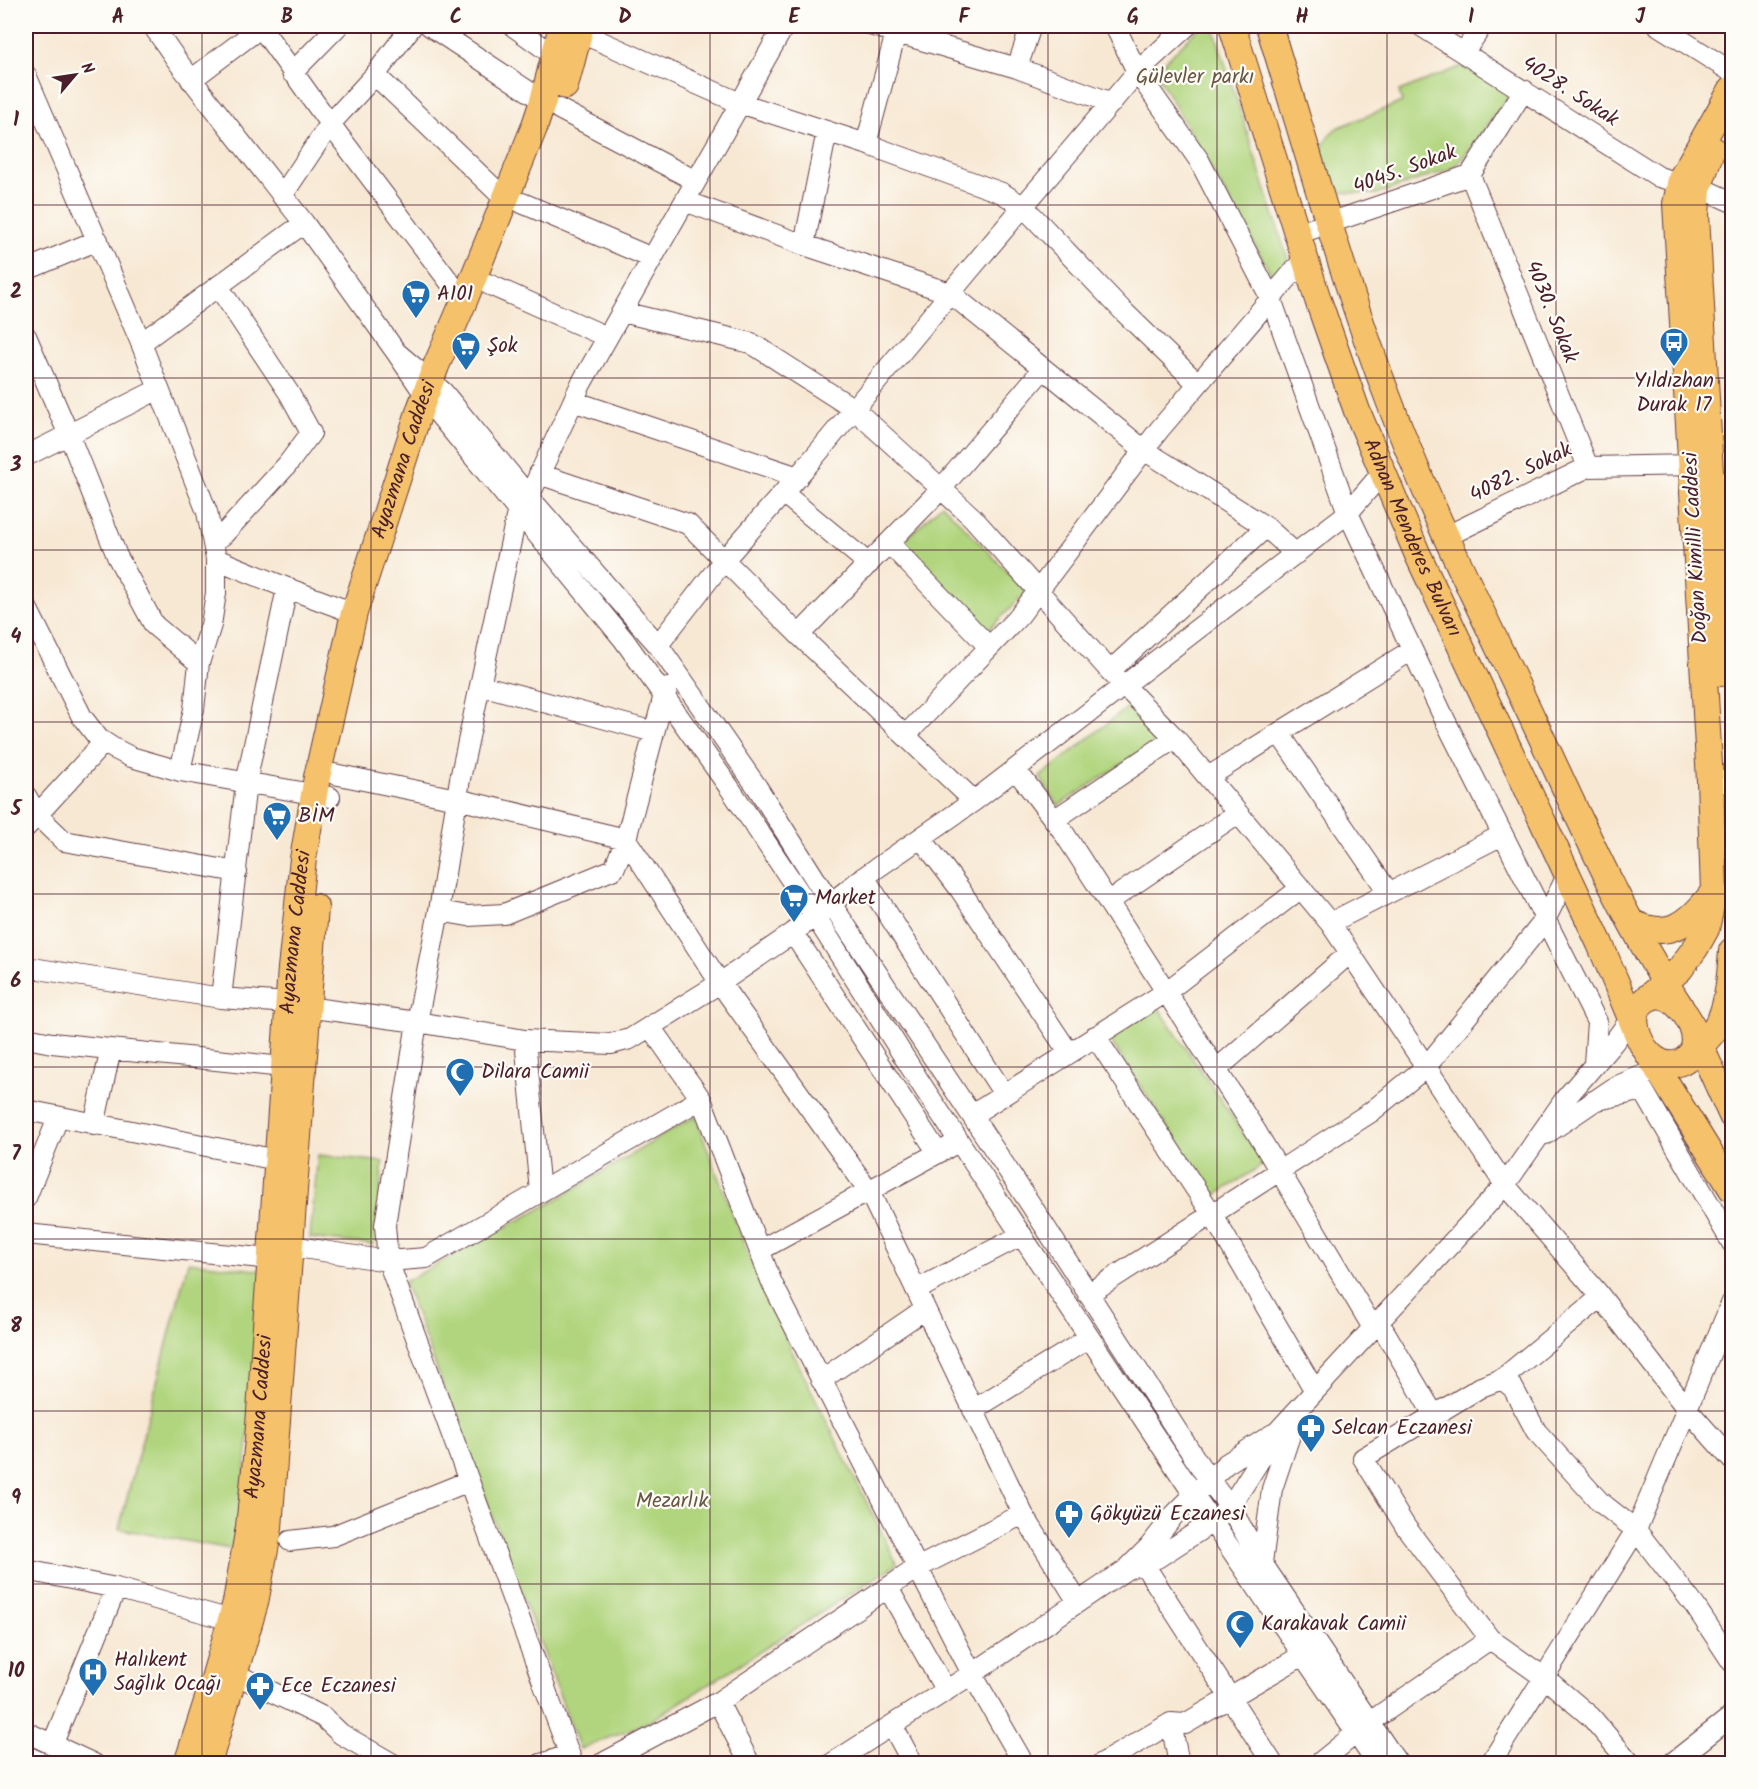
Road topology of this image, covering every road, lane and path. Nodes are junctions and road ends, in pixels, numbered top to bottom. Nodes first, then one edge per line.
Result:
1 (153, 26) edge
2 (260, 26) edge
3 (338, 26) edge
4 (412, 26) edge
5 (430, 26) edge
6 (513, 26) edge
7 (784, 26) edge
8 (873, 26) edge
9 (1031, 26) edge
10 (1116, 26) edge
11 (1187, 26) edge
12 (1232, 26) edge
13 (1269, 26) edge
14 (1421, 26) edge
15 (1482, 26) edge
16 (1659, 26) edge
17 (574, 28) edge
18 (896, 33) junction
19 (1464, 52) junction
20 (555, 56) junction
21 (1017, 68) junction
22 (1137, 72) junction
23 (1732, 72) edge
24 (292, 73) junction
25 (26, 75) edge
26 (375, 75) junction
27 (191, 80) junction
28 (1732, 89) edge
29 (1524, 90) junction
30 (1732, 96) edge
31 (740, 103) junction
32 (1112, 103) junction
33 (551, 105) junction
34 (330, 124) junction
35 (827, 131) junction
36 (866, 144) junction
37 (1470, 175) junction
38 (696, 181) junction
39 (1689, 186) junction
40 (282, 196) junction
41 (513, 201) junction
42 (685, 201) junction
43 (1732, 202) edge
44 (1024, 207) junction
45 (1330, 223) junction
46 (304, 224) junction
47 (1298, 234) junction
48 (98, 240) junction
49 (804, 245) junction
50 (652, 258) junction
51 (1305, 258) junction
52 (26, 270) edge
53 (488, 284) junction
54 (218, 286) junction
55 (950, 293) junction
56 (1272, 299) junction
57 (465, 301) junction
58 (622, 312) junction
59 (26, 336) edge
60 (608, 337) junction
61 (141, 343) junction
62 (1043, 369) junction
63 (1198, 384) junction
64 (159, 389) junction
65 (434, 395) junction
66 (573, 401) junction
67 (854, 410) junction
68 (69, 435) junction
69 (1144, 450) junction
70 (26, 456) edge
71 (1588, 467) junction
72 (1700, 469) junction
73 (1383, 472) junction
74 (539, 474) junction
75 (798, 477) junction
76 (941, 489) junction
77 (783, 493) junction
78 (1732, 494) edge
79 (523, 505) junction
80 (1348, 513) junction
81 (1266, 527) junction
82 (1447, 536) junction
83 (889, 543) junction
84 (214, 550) junction
85 (1296, 554) junction
86 (724, 560) junction
87 (869, 564) junction
88 (287, 588) junction
89 (1038, 591) junction
90 (26, 606) edge
91 (354, 613) junction
92 (800, 635) junction
93 (658, 645) junction
94 (989, 647) junction
95 (1412, 650) junction
96 (200, 663) junction
97 (677, 673) junction
98 (1117, 678) junction
99 (481, 685) junction
100 (664, 695) junction
101 (654, 732) junction
102 (1280, 733) junction
103 (906, 735) junction
104 (1175, 738) junction
105 (104, 742) junction
106 (1016, 770) junction
107 (180, 771) junction
108 (1208, 777) junction
109 (1723, 781) edge
110 (246, 783) junction
111 (324, 784) junction
112 (26, 796) edge
113 (457, 799) junction
114 (974, 801) junction
115 (1238, 813) junction
116 (1054, 820) junction
117 (32, 822) edge
118 (1502, 835) junction
119 (921, 838) junction
120 (626, 839) junction
121 (237, 872) junction
122 (1568, 876) junction
123 (864, 878) junction
124 (1723, 887) edge
125 (1301, 888) junction
126 (1389, 893) junction
127 (1108, 902) junction
128 (831, 903) junction
129 (439, 911) junction
130 (815, 916) junction
131 (1545, 920) junction
132 (1631, 922) junction
133 (1330, 923) junction
134 (793, 933) junction
135 (1732, 951) edge
136 (1350, 953) junction
137 (26, 967) edge
138 (720, 983) junction
139 (1166, 992) junction
140 (221, 998) junction
141 (297, 1005) junction
142 (417, 1022) junction
143 (651, 1028) junction
144 (1664, 1030) junction
145 (1095, 1036) junction
146 (26, 1038) edge
147 (525, 1040) junction
148 (111, 1049) junction
149 (1069, 1053) junction
150 (1594, 1064) junction
151 (284, 1067) junction
152 (1426, 1067) junction
153 (1216, 1070) junction
154 (1004, 1094) junction
155 (701, 1099) junction
156 (1593, 1101) junction
157 (26, 1110) edge
158 (972, 1115) junction
159 (1732, 1116) edge
160 (58, 1118) junction
161 (94, 1125) junction
162 (1538, 1138) junction
163 (959, 1141) junction
164 (938, 1153) junction
165 (286, 1160) junction
166 (1279, 1170) junction
167 (1505, 1185) junction
168 (1732, 1190) edge
169 (540, 1191) junction
170 (870, 1191) junction
171 (26, 1198) edge
172 (1212, 1214) junction
173 (26, 1234) edge
174 (1023, 1235) junction
175 (1732, 1243) edge
176 (760, 1250) junction
177 (388, 1261) junction
178 (279, 1268) junction
179 (916, 1290) junction
180 (1088, 1294) junction
181 (1601, 1297) junction
182 (1732, 1302) edge
183 (925, 1309) junction
184 (1376, 1325) junction
185 (1089, 1338) junction
186 (1502, 1379) junction
187 (821, 1380) junction
188 (1315, 1391) junction
189 (1299, 1408) junction
190 (1687, 1409) junction
191 (973, 1410) junction
192 (1434, 1415) junction
193 (1278, 1431) junction
194 (1732, 1460) edge
195 (1209, 1479) junction
196 (469, 1481) junction
197 (1194, 1495) junction
198 (1230, 1507) junction
199 (1023, 1514) junction
200 (1214, 1521) junction
201 (1636, 1530) junction
202 (290, 1541) dead end
203 (1262, 1563) junction
204 (1135, 1566) junction
205 (917, 1568) junction
206 (26, 1570) edge
207 (116, 1588) junction
208 (888, 1588) junction
209 (1078, 1602) junction
210 (231, 1620) junction
211 (1490, 1640) junction
212 (1303, 1655) junction
213 (1732, 1662) edge
214 (235, 1674) junction
215 (972, 1674) junction
216 (1545, 1678) junction
217 (946, 1691) junction
218 (1230, 1698) junction
219 (718, 1702) junction
220 (1732, 1716) edge
221 (1171, 1723) junction
222 (892, 1725) junction
223 (1363, 1728) junction
224 (26, 1732) edge
225 (53, 1743) junction
226 (26, 1756) edge
227 (571, 1759) edge
228 (43, 1763) edge
229 (94, 1764) edge
230 (187, 1764) edge
231 (208, 1764) edge
232 (393, 1764) edge
233 (541, 1764) edge
234 (602, 1764) edge
235 (750, 1764) edge
236 (831, 1764) edge
237 (913, 1764) edge
238 (1024, 1764) edge
239 (1101, 1764) edge
240 (1179, 1764) edge
241 (1273, 1764) edge
242 (1318, 1764) edge
243 (1377, 1764) edge
244 (1398, 1764) edge
245 (1491, 1764) edge
246 (1631, 1764) edge
247 (1671, 1764) edge

1 - 27 street
2 - 24 street
2 - 27 street
3 - 24 street
4 - 26 street
5 - 33 street
6 - 20 street
7 - 31 street
8 - 18 street
9 - 21 street
10 - 22 street
11 - 22 street
12 - 47 main road, Adnan Menderes Bulvarı
13 - 45 main road, Adnan Menderes Bulvarı
14 - 19 street, 4028. Sokak
15 - 19 street
16 - 23 street
17 - 20 main road, Ayazmana Caddesi
17 - 31 street
17 - 33 main road, Ayazmana Caddesi
18 - 21 street
18 - 36 street
19 - 29 street, 4028. Sokak
20 - 33 main road, Ayazmana Caddesi
21 - 32 street
22 - 32 street
22 - 56 street
24 - 34 street
25 - 48 street
26 - 34 street
26 - 41 street
27 - 40 street
28 - 39 main road, Doğan Kimilli Caddesi
29 - 37 street, 4045. Sokak
29 - 39 street, 4028. Sokak
30 - 39 main road, Doğan Kimilli Caddesi
31 - 35 street
31 - 38 street
32 - 44 street
33 - 38 street
33 - 41 main road, Ayazmana Caddesi
34 - 40 street
34 - 57 street
35 - 36 street
35 - 49 street
36 - 44 street
37 - 45 street, 4045. Sokak
37 - 71 street, 4030. Sokak
38 - 42 street
39 - 43 street, 4028. Sokak
39 - 72 main road, Doğan Kimilli Caddesi
40 - 46 street
41 - 50 street
41 - 53 main road, Ayazmana Caddesi
41 - 57 main road, Ayazmana Caddesi
42 - 49 street
42 - 50 street
44 - 55 street
44 - 63 street
45 - 47 street, 4045. Sokak
45 - 82 main road, Adnan Menderes Bulvarı
46 - 54 street
46 - 65 street
47 - 51 main road, Adnan Menderes Bulvarı
48 - 52 street
48 - 61 street
49 - 55 street
50 - 58 street
51 - 56 street
51 - 73 main road, Adnan Menderes Bulvarı
53 - 60 street
53 - 65 main road, Ayazmana Caddesi
54 - 61 street
54 - 84 street
55 - 62 street
55 - 67 street
56 - 63 street
56 - 80 street
57 - 65 main road, Ayazmana Caddesi
58 - 60 street
58 - 67 street
59 - 68 street
60 - 66 street
61 - 64 street
62 - 69 street
62 - 76 street
63 - 69 street
64 - 68 street
64 - 84 street
65 - 79 street
65 - 91 main road, Ayazmana Caddesi
65 - 111 main road, Ayazmana Caddesi
66 - 74 street
66 - 75 street
67 - 75 street
67 - 76 street
68 - 70 street
68 - 96 street
69 - 81 street
69 - 89 street
71 - 72 street, 4082. Sokak
71 - 82 street, 4082. Sokak
72 - 78 street
72 - 109 main road, Doğan Kimilli Caddesi
73 - 80 street
73 - 122 main road, Adnan Menderes Bulvarı
74 - 79 street
74 - 86 street
75 - 77 street
76 - 83 street
76 - 89 street
77 - 86 street
77 - 87 street
79 - 93 street
79 - 99 street
79 - 100 street
80 - 85 street
80 - 95 street
81 - 85 street
81 - 98 street
82 - 132 main road, Adnan Menderes Bulvarı
83 - 87 street
83 - 94 street
84 - 88 street
84 - 96 street
85 - 98 street
86 - 92 street
86 - 93 street
87 - 92 street
88 - 91 street
88 - 110 street
89 - 94 street
89 - 98 street
90 - 105 street
91 - 111 main road, Ayazmana Caddesi
92 - 103 street
93 - 97 street
94 - 103 street
95 - 102 street
95 - 118 street
96 - 107 street
97 - 100 street
97 - 128 street
98 - 104 street
98 - 106 street
99 - 101 street
99 - 113 street
100 - 101 street
100 - 130 street
101 - 120 street
102 - 108 street
102 - 126 street
103 - 114 street
104 - 108 street
104 - 116 street
105 - 107 street
105 - 117 street
106 - 114 street
106 - 116 street
107 - 110 street
108 - 115 street
109 - 124 main road, Doğan Kimilli Caddesi
110 - 111 street
110 - 121 street
111 - 113 street
111 - 141 main road, Ayazmana Caddesi
112 - 117 street
113 - 120 street
113 - 129 street
114 - 119 street
115 - 125 street
115 - 127 street
116 - 127 street
117 - 121 street
118 - 126 street
118 - 131 street
119 - 123 street
119 - 149 street
120 - 129 street
120 - 138 street
121 - 140 street
122 - 131 street
122 - 144 main road, Adnan Menderes Bulvarı
123 - 128 street
123 - 154 street
124 - 132 main road
124 - 144 main road, Doğan Kimilli Caddesi
125 - 133 street
125 - 139 street
126 - 133 street
127 - 139 street
128 - 130 street
128 - 158 street
129 - 142 street
130 - 134 street
130 - 163 street
131 - 150 street
131 - 152 street
132 - 144 main road, Adnan Menderes Bulvarı
133 - 136 street
134 - 138 street
134 - 164 street
135 - 144 main road
136 - 152 street
136 - 153 street
137 - 140 street
138 - 143 street
138 - 170 street
139 - 145 street
139 - 153 street
140 - 141 street
141 - 142 street
141 - 151 main road, Ayazmana Caddesi
141 - 165 main road, Ayazmana Caddesi
142 - 147 street
142 - 177 street
143 - 147 street
143 - 155 street
144 - 150 street
144 - 156 street
144 - 159 main road, Adnan Menderes Bulvarı
144 - 168 main road, Adnan Menderes Bulvarı
145 - 149 street
145 - 172 street
146 - 148 street
147 - 169 street
148 - 151 street
148 - 161 street
149 - 154 street
150 - 162 street
151 - 165 main road, Ayazmana Caddesi
152 - 166 street
152 - 167 street
153 - 166 street
154 - 158 street
155 - 169 street
155 - 176 street
156 - 162 street
156 - 175 street
157 - 160 street
158 - 180 street
160 - 161 street
160 - 171 street
161 - 165 street
162 - 167 street
163 - 164 street
163 - 174 street
164 - 170 street
165 - 178 main road, Ayazmana Caddesi
166 - 172 street
166 - 184 street
167 - 181 street
167 - 184 street
169 - 177 street
170 - 176 street
170 - 179 street
172 - 180 street
172 - 188 street
173 - 178 street
174 - 179 street
174 - 185 street
176 - 187 street
177 - 178 street
177 - 196 street
178 - 210 main road, Ayazmana Caddesi
178 - 214 main road, Ayazmana Caddesi
179 - 183 street
180 - 195 street
181 - 186 street
181 - 190 street
182 - 190 street
183 - 187 street
183 - 191 street
184 - 188 street
184 - 192 street
185 - 191 street
185 - 197 street
186 - 192 street
186 - 201 street
187 - 205 street
188 - 189 street
189 - 193 street
189 - 203 street
190 - 194 street
190 - 201 street
191 - 199 street
192 - 211 street
193 - 195 street
193 - 198 street
195 - 197 street
195 - 198 street
196 - 202 street
196 - 227 street
197 - 200 street
197 - 204 street
198 - 200 street
198 - 203 street
199 - 205 street
199 - 209 street
200 - 204 street
200 - 212 street
201 - 213 street
201 - 216 street
203 - 223 street
204 - 209 street
204 - 218 street
205 - 208 street
205 - 215 street
206 - 207 street
207 - 210 street
207 - 225 street
208 - 217 street
208 - 219 street
209 - 215 street
210 - 230 main road, Ayazmana Caddesi
211 - 216 street
211 - 223 street
212 - 218 street
212 - 223 street
214 - 231 main road, Ayazmana Caddesi
214 - 232 street
215 - 217 street
215 - 238 street
216 - 245 street
216 - 246 street
217 - 222 street
218 - 221 street
218 - 241 street
219 - 234 street
219 - 235 street
220 - 247 street
221 - 239 street
221 - 240 street
222 - 236 street
222 - 237 street
223 - 242 street
223 - 243 street
223 - 244 street
224 - 225 street
225 - 229 street
226 - 228 street
227 - 233 street

